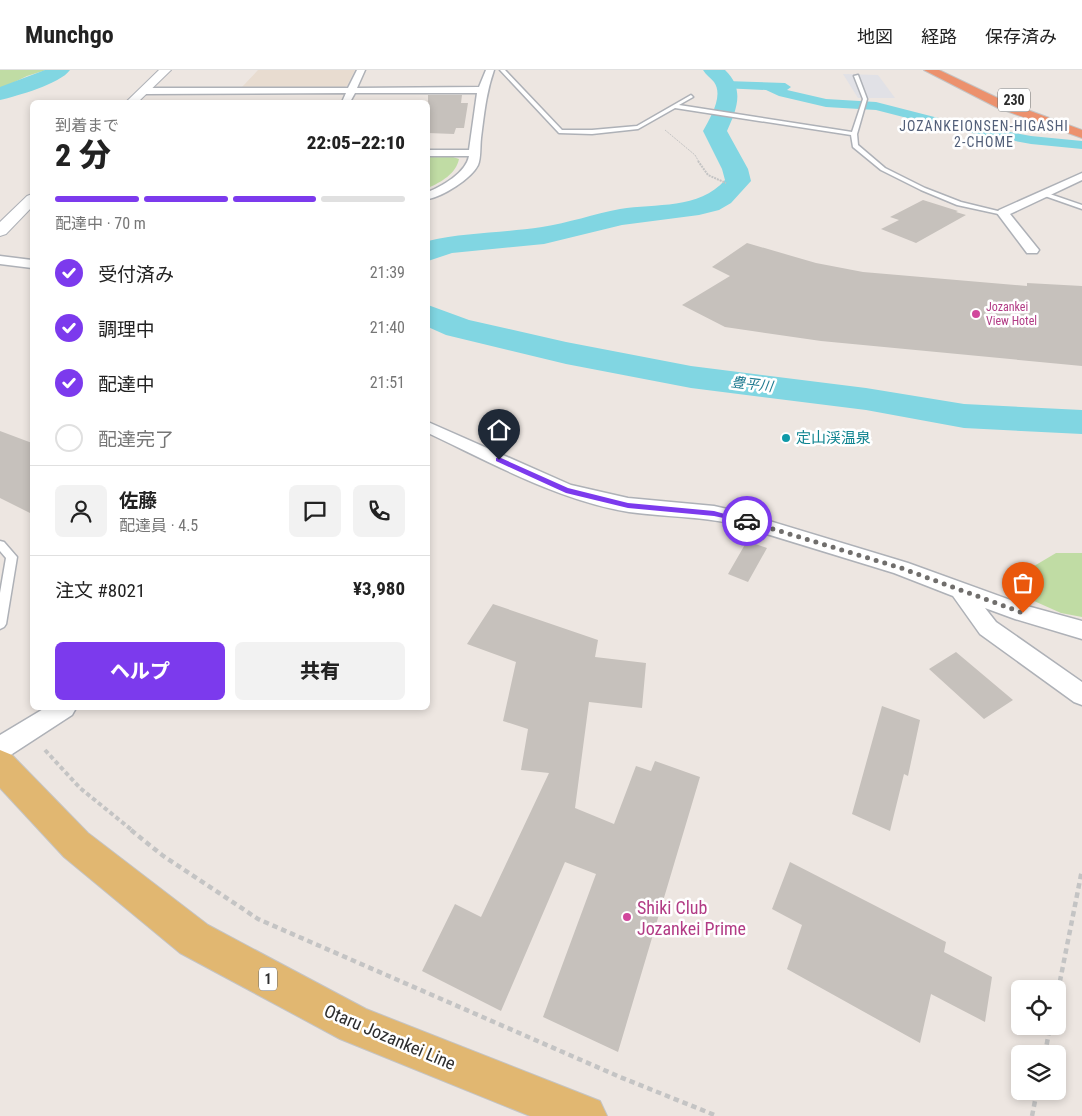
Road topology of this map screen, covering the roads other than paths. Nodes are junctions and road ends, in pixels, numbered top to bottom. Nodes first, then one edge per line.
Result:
1 (165, 70) edge
2 (361, 70) edge
3 (490, 70) edge
4 (502, 70) edge
5 (930, 70) edge
6 (948, 70) edge
7 (856, 76) dead end
8 (482, 90) junction
9 (144, 91) junction
10 (352, 91) junction
11 (691, 96) dead end
12 (134, 100) edge
13 (347, 100) edge
14 (674, 106) junction
15 (1082, 126) edge
16 (854, 134) junction
17 (1082, 134) edge
18 (474, 152) junction
19 (430, 153) edge
20 (1082, 176) edge
21 (1044, 194) junction
22 (430, 195) edge
23 (30, 201) edge
24 (1082, 207) edge
25 (1004, 213) junction
26 (0, 230) edge
27 (1032, 250) dead end
28 (0, 260) edge
29 (30, 264) edge
30 (430, 429) edge
31 (0, 545) edge
32 (962, 591) junction
33 (0, 624) edge
34 (1082, 630) edge
35 (1082, 695) edge
36 (61, 710) edge
37 (0, 748) edge
38 (0, 765) edge
39 (585, 1116) edge

1 - 9 street
2 - 10 street
3 - 8 street
4 - 14 lane
5 - 17 highway, 230
6 - 15 highway, 230
7 - 16 lane
8 - 10 street
8 - 18 street
9 - 10 street
9 - 12 street
10 - 13 street
11 - 14 lane
14 - 16 lane
16 - 25 lane
18 - 19 street
18 - 22 street
20 - 21 street
21 - 24 lane
21 - 25 street
23 - 26 street
25 - 27 street
28 - 29 street
30 - 32 street
31 - 33 lane
32 - 34 street
32 - 35 street
36 - 37 street
38 - 39 main road, Otaru Jozankei Line / 1

